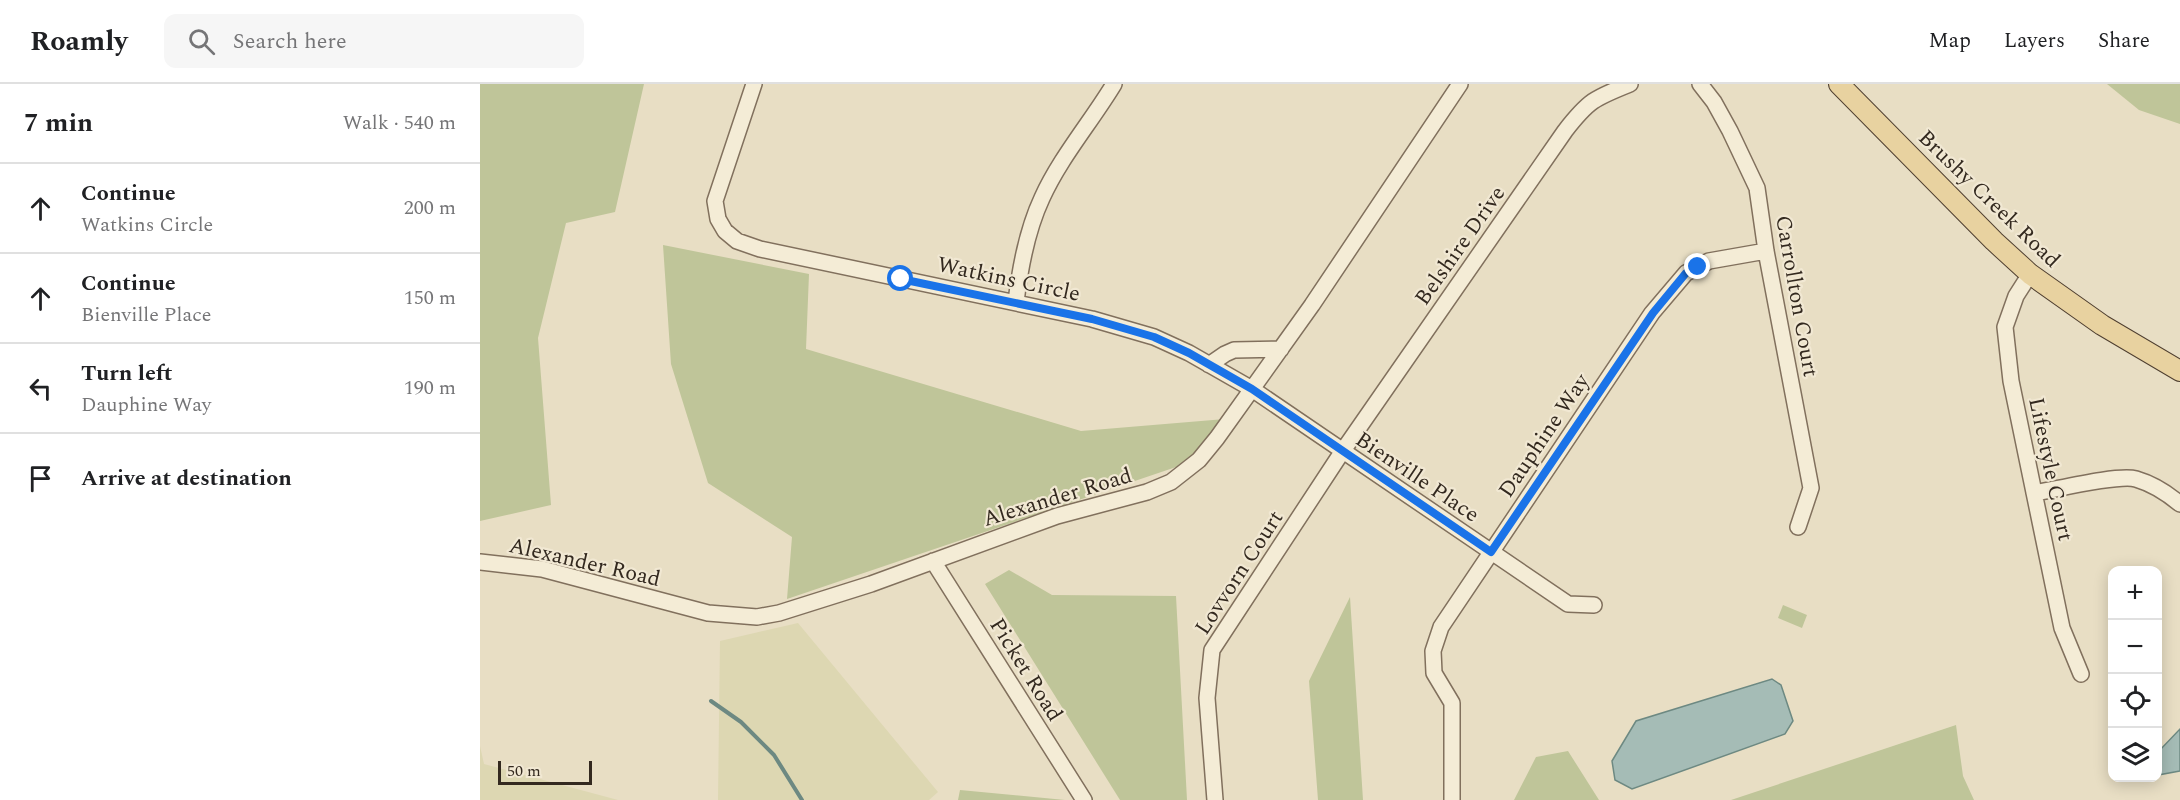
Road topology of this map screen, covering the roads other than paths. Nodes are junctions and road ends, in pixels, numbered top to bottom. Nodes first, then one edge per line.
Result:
1 (754, 84) edge
2 (1460, 84) edge
3 (1630, 84) edge
4 (1700, 84) edge
5 (1839, 84) edge
6 (1108, 86) edge
7 (1766, 251) junction
8 (2030, 274) junction
9 (1016, 302) junction
10 (1281, 349) junction
11 (1209, 364) junction
12 (2180, 371) edge
13 (1252, 389) junction
14 (1342, 452) junction
15 (2034, 493) junction
16 (2180, 504) edge
17 (1798, 527) dead end
18 (1491, 552) junction
19 (933, 561) junction
20 (480, 562) edge
21 (1594, 605) dead end
22 (2080, 674) dead end
23 (1084, 800) edge
24 (1215, 800) edge
25 (1452, 800) edge

1 - 9 street, Watkins Circle
2 - 10 street, Alexander Road
3 - 14 street, Belshire Drive
4 - 7 street, Carrollton Court
5 - 8 main road, Brushy Creek Road
6 - 9 street
7 - 17 street, Carrollton Court
7 - 18 street, Dauphine Way
8 - 12 main road, Brushy Creek Road
8 - 15 street, Lifestyle Court
9 - 11 street, Watkins Circle
10 - 11 street
10 - 13 street, Alexander Road
11 - 13 street, Watkins Circle
13 - 14 street, Bienville Place
13 - 19 street, Alexander Road
14 - 18 street, Bienville Place
14 - 24 street, Lovvorn Court
15 - 16 street
15 - 22 street, Lifestyle Court
18 - 21 street, Bienville Place
18 - 25 street, Dauphine Way
19 - 20 street, Alexander Road
19 - 23 street, Picket Road

